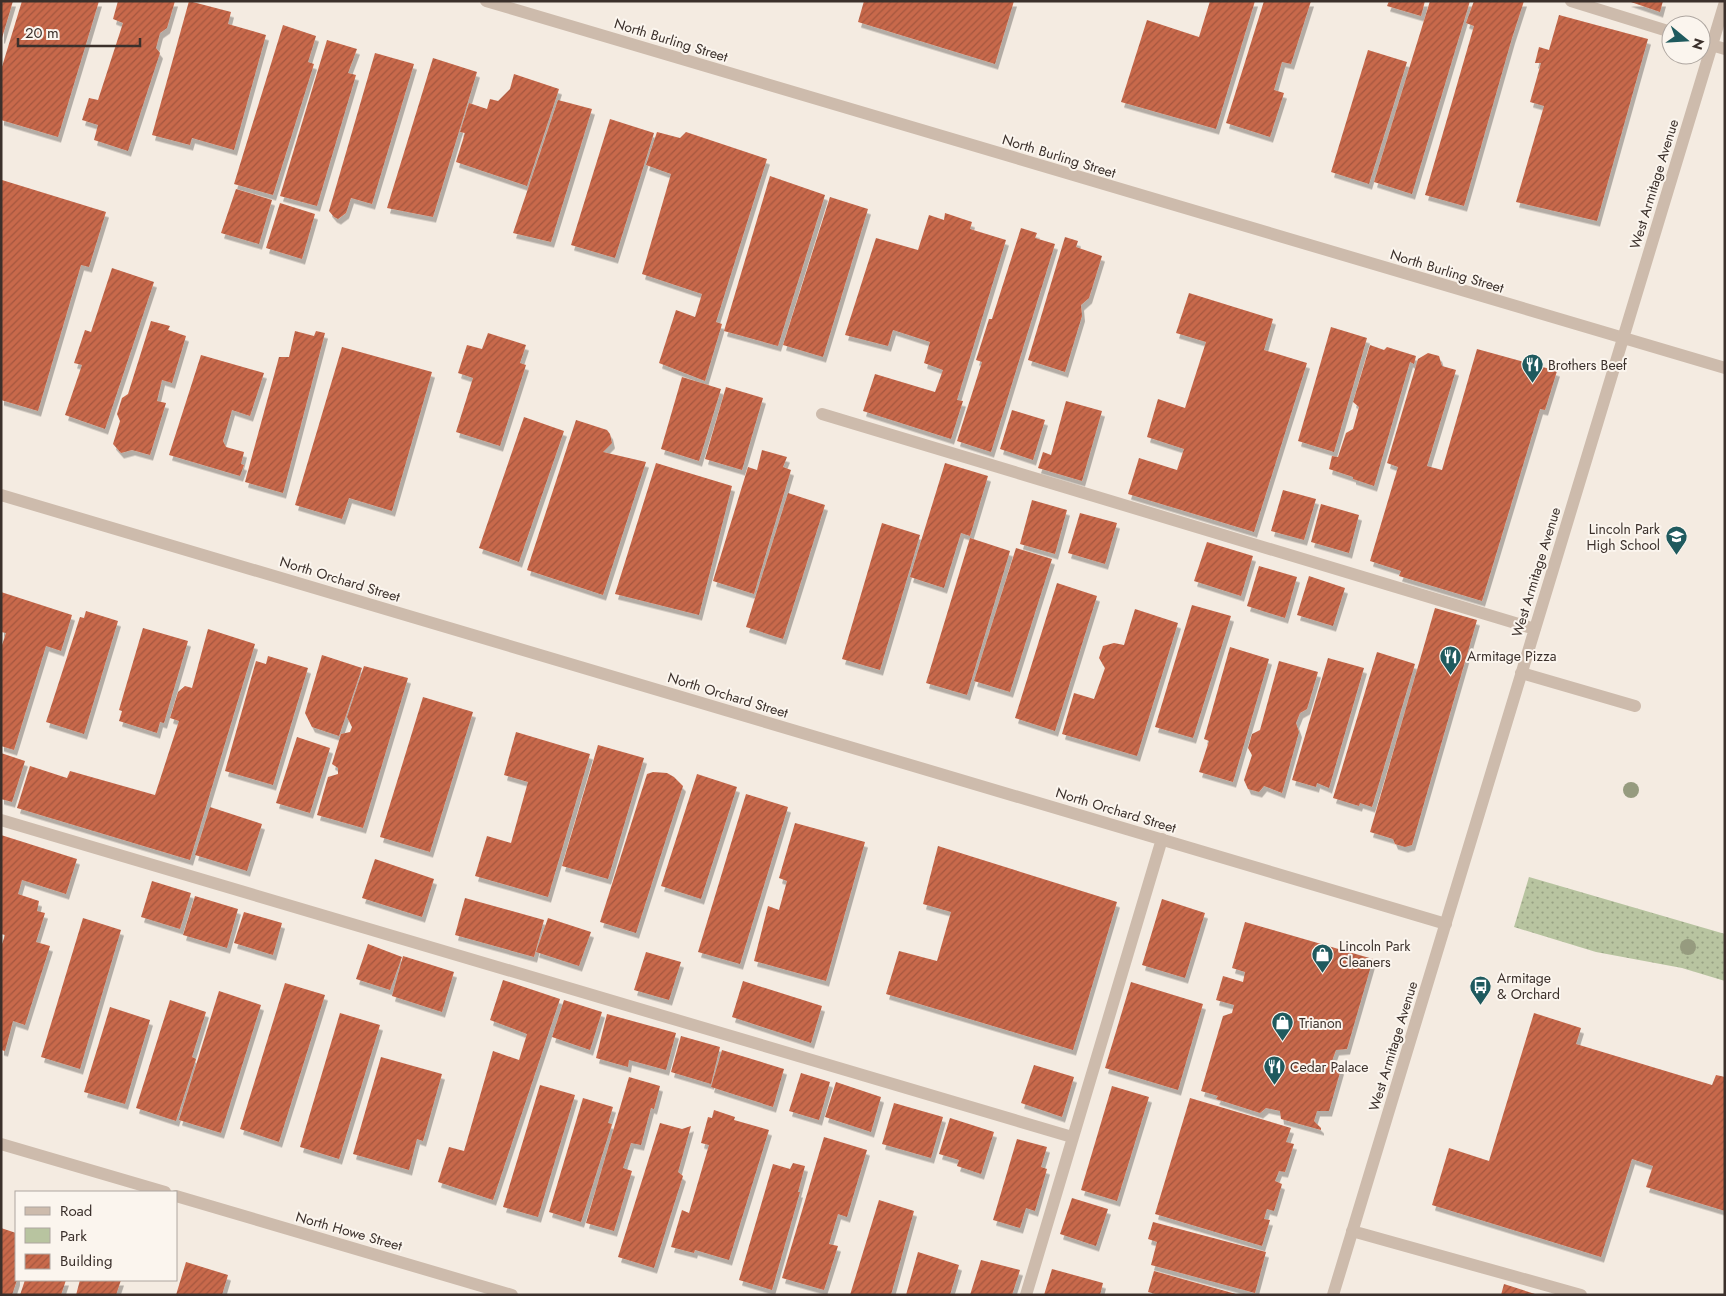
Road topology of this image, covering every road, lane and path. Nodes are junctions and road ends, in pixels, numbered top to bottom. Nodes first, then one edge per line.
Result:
1 (486, 1) edge
2 (1571, 1) edge
3 (1725, 2) edge
4 (1661, 29) edge
5 (1711, 32) edge
6 (1711, 45) edge
7 (1725, 49) edge
8 (1700, 65) edge
9 (1623, 338) junction
10 (1725, 368) edge
11 (822, 414) dead end
12 (1, 495) edge
13 (1535, 628) junction
14 (1522, 673) junction
15 (1636, 706) dead end
16 (1, 820) edge
17 (1162, 839) junction
18 (1446, 924) junction
19 (1072, 1137) junction
20 (1, 1144) edge
21 (162, 1191) edge
22 (178, 1197) edge
23 (1352, 1231) junction
24 (512, 1295) edge
25 (1026, 1295) edge
26 (1333, 1295) edge
27 (1581, 1295) edge

1 - 9 street, North Burling Street
2 - 4 street
3 - 5 street, West Armitage Avenue
6 - 7 street
8 - 9 street, West Armitage Avenue
9 - 10 street, North Burling Street
9 - 13 street, West Armitage Avenue
11 - 13 street
12 - 17 street, North Orchard Street
13 - 14 street, West Armitage Avenue
14 - 15 street
14 - 18 street, West Armitage Avenue
16 - 19 street
17 - 18 street, North Orchard Street
17 - 19 street
18 - 23 street, West Armitage Avenue
19 - 25 street
20 - 21 street
22 - 24 street, North Howe Street
23 - 26 street, West Armitage Avenue
23 - 27 street

